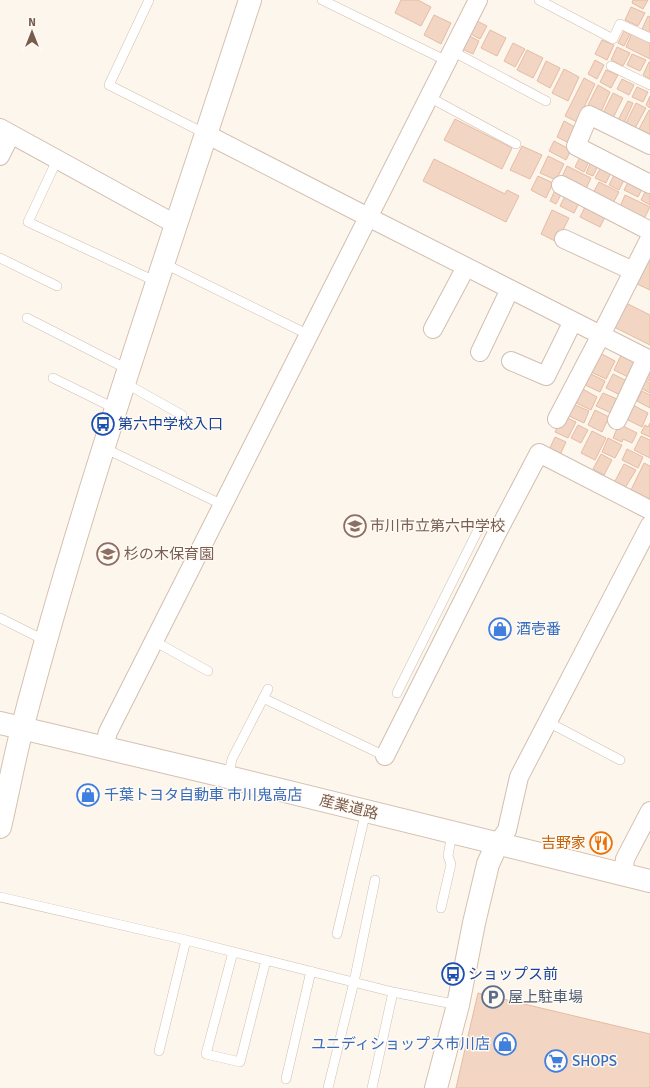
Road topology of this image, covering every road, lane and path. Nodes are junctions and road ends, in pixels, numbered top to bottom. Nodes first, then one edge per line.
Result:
1 (149, 0) edge
2 (250, 0) edge
3 (322, 0) edge
4 (478, 0) edge
5 (539, 0) edge
6 (650, 38) edge
7 (449, 56) junction
8 (611, 66) dead end
9 (650, 85) edge
10 (429, 97) junction
11 (546, 101) dead end
12 (6, 131) edge
13 (206, 134) junction
14 (516, 144) dead end
15 (650, 145) edge
16 (0, 156) edge
17 (58, 160) junction
18 (650, 184) edge
19 (561, 185) dead end
20 (368, 217) junction
21 (175, 224) junction
22 (650, 231) edge
23 (564, 238) dead end
24 (648, 247) edge
25 (0, 258) edge
26 (466, 267) junction
27 (633, 271) junction
28 (160, 272) junction
29 (57, 286) dead end
30 (510, 289) junction
31 (28, 318) dead end
32 (573, 321) junction
33 (433, 330) dead end
34 (309, 335) junction
35 (601, 335) junction
36 (480, 352) dead end
37 (648, 359) edge
38 (511, 361) dead end
39 (127, 376) junction
40 (53, 378) dead end
41 (116, 409) junction
42 (182, 415) dead end
43 (557, 419) dead end
44 (617, 420) dead end
45 (104, 448) junction
46 (222, 505) junction
47 (650, 510) edge
48 (649, 529) edge
49 (498, 530) junction
50 (0, 618) edge
51 (46, 641) junction
52 (154, 641) junction
53 (208, 671) dead end
54 (268, 689) dead end
55 (396, 693) dead end
56 (263, 698) junction
57 (548, 722) junction
58 (0, 723) edge
59 (22, 728) junction
60 (104, 748) junction
61 (385, 756) joint
62 (620, 760) dead end
63 (228, 777) junction
64 (366, 811) junction
65 (650, 811) edge
66 (0, 827) edge
67 (452, 832) junction
68 (497, 844) junction
69 (623, 874) junction
70 (375, 880) dead end
71 (650, 881) edge
72 (0, 897) edge
73 (441, 908) dead end
74 (337, 934) dead end
75 (186, 940) junction
76 (233, 952) junction
77 (266, 960) junction
78 (311, 971) junction
79 (354, 982) junction
80 (393, 992) junction
81 (458, 1006) junction
82 (159, 1052) dead end
83 (286, 1079) dead end
84 (328, 1088) edge
85 (372, 1088) edge
86 (436, 1088) edge

1 - 13 lane
2 - 13 street
3 - 7 lane
4 - 7 street
5 - 6 lane
7 - 10 street
7 - 11 lane
8 - 9 lane
10 - 14 lane
10 - 20 street
12 - 16 street
12 - 17 street
13 - 20 street
13 - 21 street
15 - 18 street
17 - 21 street
17 - 28 lane
19 - 22 street
20 - 26 street
20 - 34 street
21 - 28 street
23 - 27 street
24 - 27 street
25 - 29 lane
26 - 30 street
26 - 33 street
27 - 35 street
28 - 34 lane
28 - 39 street
30 - 32 street
30 - 36 street
31 - 39 lane
32 - 35 street
32 - 38 street
34 - 46 street
35 - 37 street
35 - 43 street
37 - 44 street
39 - 41 street
39 - 42 lane
40 - 41 lane
41 - 45 street
45 - 46 lane
45 - 51 street
46 - 52 street
47 - 49 street
48 - 57 street
49 - 55 lane
49 - 61 street
50 - 51 lane
51 - 59 street
52 - 53 lane
52 - 60 street
54 - 56 lane
56 - 61 lane
56 - 63 lane
57 - 62 lane
57 - 68 street
58 - 59 street, 産業道路
59 - 60 street, 産業道路
59 - 66 street
60 - 63 street, 産業道路
63 - 64 street, 産業道路
64 - 67 street, 産業道路
64 - 74 lane
65 - 69 street
67 - 68 street, 産業道路
67 - 73 lane
68 - 69 street, 産業道路
68 - 81 street
69 - 71 street, 産業道路
70 - 79 lane
72 - 75 lane
75 - 76 lane
75 - 82 lane
76 - 77 lane
76 - 77 lane
77 - 78 lane
78 - 79 lane
78 - 83 lane
79 - 80 lane
79 - 84 lane
80 - 81 lane
80 - 85 lane
81 - 86 street

